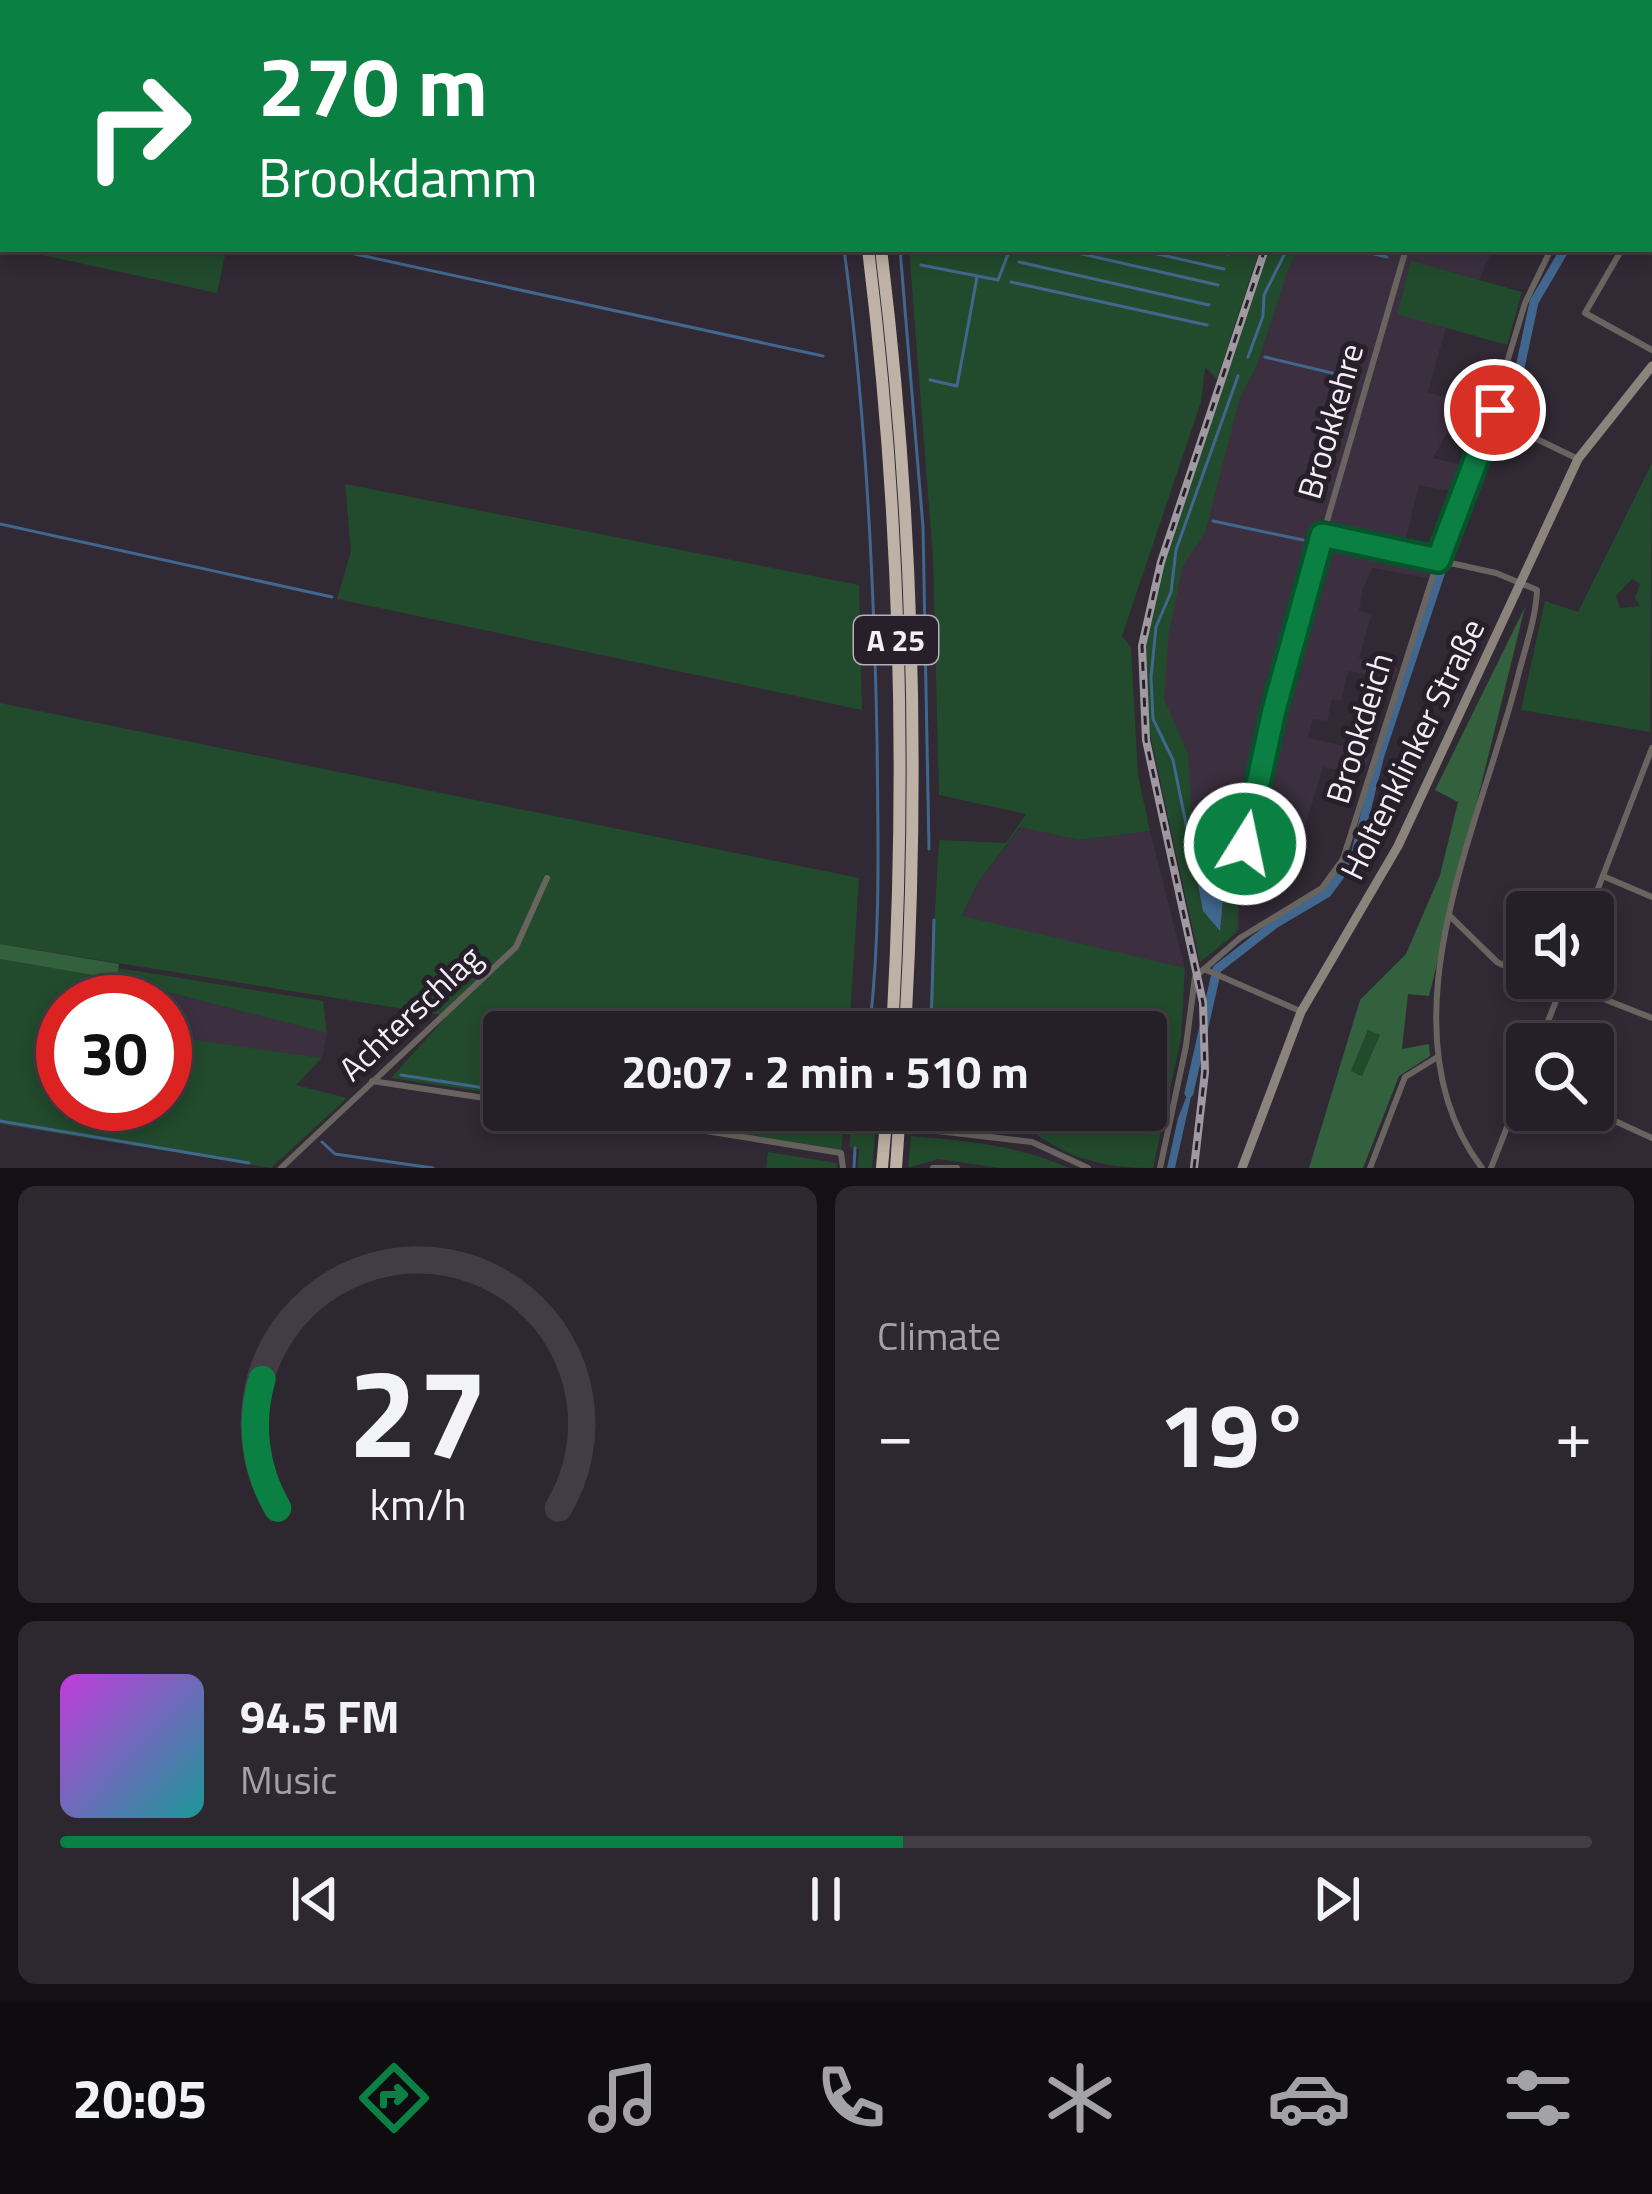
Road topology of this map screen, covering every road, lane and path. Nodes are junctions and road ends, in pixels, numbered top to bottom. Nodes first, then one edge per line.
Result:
1 (868, 252) edge
2 (881, 252) edge
3 (1405, 252) edge
4 (1550, 252) edge
5 (1620, 252) edge
6 (1652, 350) edge
7 (1652, 366) edge
8 (1514, 428) dead end
9 (1577, 459) junction
10 (1322, 535) junction
11 (1443, 561) junction
12 (1524, 582) junction
13 (1652, 748) edge
14 (1247, 816) junction
15 (1603, 876) junction
16 (547, 878) dead end
17 (1597, 891) edge
18 (1652, 897) edge
19 (1450, 917) junction
20 (1506, 966) edge
21 (1212, 972) junction
22 (1604, 999) edge
23 (892, 1011) edge
24 (905, 1011) edge
25 (1301, 1012) junction
26 (1652, 1018) edge
27 (1436, 1058) junction
28 (372, 1081) junction
29 (483, 1098) edge
30 (1614, 1120) edge
31 (1506, 1130) edge
32 (696, 1131) edge
33 (886, 1131) edge
34 (899, 1131) edge
35 (938, 1131) edge
36 (1652, 1138) edge
37 (281, 1168) edge
38 (843, 1168) edge
39 (883, 1168) edge
40 (896, 1168) edge
41 (933, 1168) edge
42 (957, 1168) edge
43 (1088, 1168) edge
44 (1160, 1168) edge
45 (1242, 1168) edge
46 (1370, 1168) edge
47 (1482, 1168) edge
48 (1491, 1168) edge

1 - 23 highway, A 25
2 - 24 highway, A 25
3 - 10 street, Brookkehre
4 - 11 street, Brookdeich
5 - 6 street
7 - 9 main road, Holtenklinker Straße
8 - 9 street
9 - 12 main road, Holtenklinker Straße
10 - 11 street
10 - 14 street, Brookkehre
11 - 12 street
11 - 21 street, Brookdeich
12 - 19 street
12 - 25 main road, Holtenklinker Straße
13 - 15 street
14 - 14 street, Brookkehre
15 - 17 street
15 - 18 street
16 - 28 street, Achterschlag
19 - 20 street
19 - 27 street
21 - 25 street
21 - 44 street
22 - 26 street
25 - 45 main road, Holtenklinker Straße
27 - 46 street
27 - 47 street
28 - 29 street
28 - 37 street, Achterschlag
30 - 36 street
31 - 48 street
32 - 38 street
33 - 39 highway
34 - 40 highway
35 - 43 street, bridge
41 - 42 street

